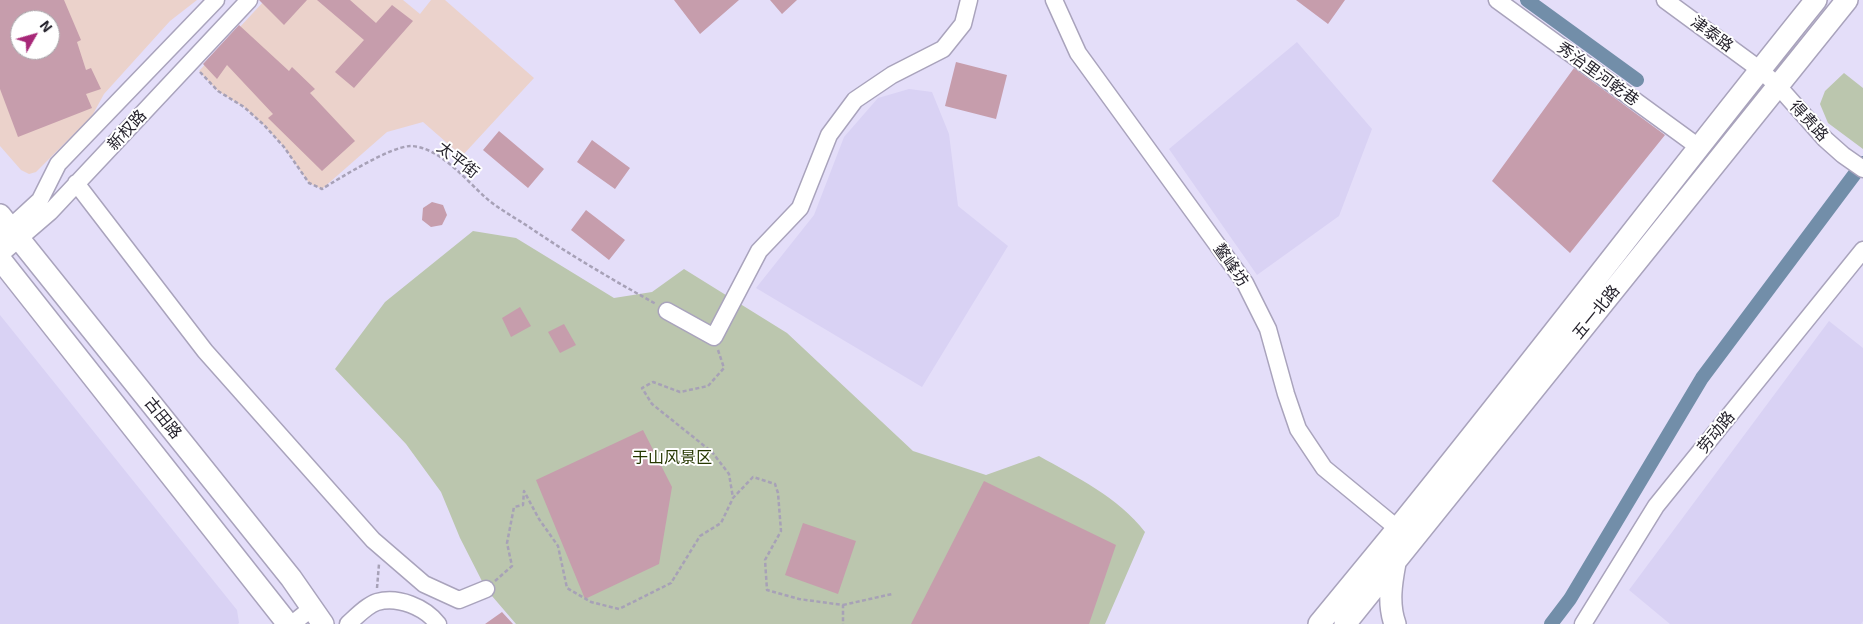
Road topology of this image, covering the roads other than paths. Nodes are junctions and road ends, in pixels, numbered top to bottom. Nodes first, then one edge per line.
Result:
1 (216, 0) edge
2 (249, 0) edge
3 (969, 0) edge
4 (1054, 0) edge
5 (1497, 0) edge
6 (1665, 0) edge
7 (1816, 0) edge
8 (1847, 0) edge
9 (1760, 69) junction
10 (1778, 86) junction
11 (1700, 148) junction
12 (1863, 169) edge
13 (76, 183) junction
14 (7, 230) edge
15 (1863, 250) edge
16 (0, 255) edge
17 (0, 259) edge
18 (667, 311) road end
19 (1398, 528) junction
20 (1395, 563) junction
21 (486, 589) road end
22 (318, 616) edge
23 (1341, 618) edge
24 (288, 624) edge
25 (292, 624) edge
26 (348, 624) edge
27 (438, 624) edge
28 (1395, 624) edge
29 (1582, 624) edge

1 - 14 street, 新权路
2 - 13 street, 新权路
3 - 18 street
4 - 19 street, 鳌峰坊
5 - 11 street, 秀治里河乾巷
6 - 9 street, 津泰路
7 - 9 main road, 五一北路
8 - 10 main road, 五一北路
9 - 10 street, 得贵路
9 - 11 main road, 五一北路
10 - 12 street, 得贵路
10 - 20 main road, 五一北路
11 - 19 main road, 五一北路
13 - 14 street, 新权路
13 - 21 street
14 - 16 street, 新权路
14 - 22 main road, 古田路
15 - 29 street, 劳动路
17 - 24 main road, 古田路
19 - 23 main road, 五一北路
20 - 23 main road, 五一北路
20 - 28 main road
22 - 25 street
26 - 27 street

